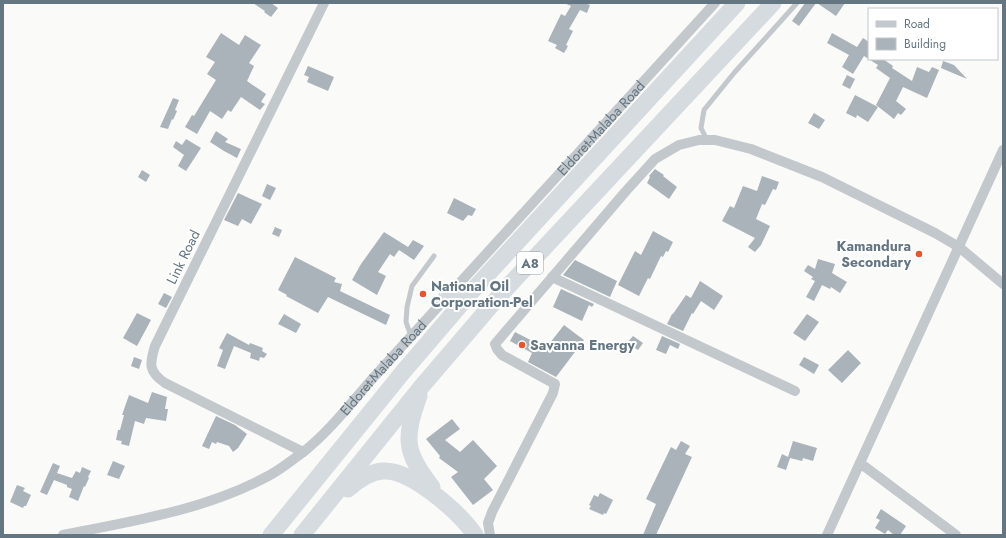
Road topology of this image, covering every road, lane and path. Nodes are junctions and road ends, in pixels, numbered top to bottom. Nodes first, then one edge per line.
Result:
1 (324, 3) edge
2 (715, 3) edge
3 (736, 3) edge
4 (773, 3) edge
5 (797, 3) edge
6 (706, 140) junction
7 (1003, 150) edge
8 (1000, 163) edge
9 (959, 247) junction
10 (434, 256) dead end
11 (552, 277) junction
12 (1003, 284) edge
13 (474, 289) junction
14 (446, 298) junction
15 (411, 336) junction
16 (422, 386) junction
17 (795, 391) dead end
18 (303, 452) junction
19 (860, 463) junction
20 (441, 500) junction
21 (319, 514) junction
22 (63, 535) edge
23 (271, 535) edge
24 (302, 535) edge
25 (475, 535) edge
26 (490, 535) edge
27 (827, 535) edge
28 (956, 535) edge

1 - 18 street, Link Road
2 - 14 street, Eldoret-Malaba Road
3 - 13 highway, Eldoret-Malaba Road / A8
4 - 16 highway, A8
5 - 6 lane
6 - 9 street
6 - 11 street
7 - 8 street
8 - 9 street
9 - 12 street
9 - 19 street
10 - 15 lane
11 - 17 street
11 - 26 street
13 - 14 highway
13 - 23 highway, Eldoret-Malaba Road / A8
14 - 15 street, Eldoret-Malaba Road
15 - 18 street, Eldoret-Malaba Road
16 - 20 highway
16 - 21 highway, A8
18 - 22 street, Eldoret-Malaba Road
19 - 27 street
19 - 28 street
20 - 21 highway
20 - 25 highway
21 - 24 highway, A8

